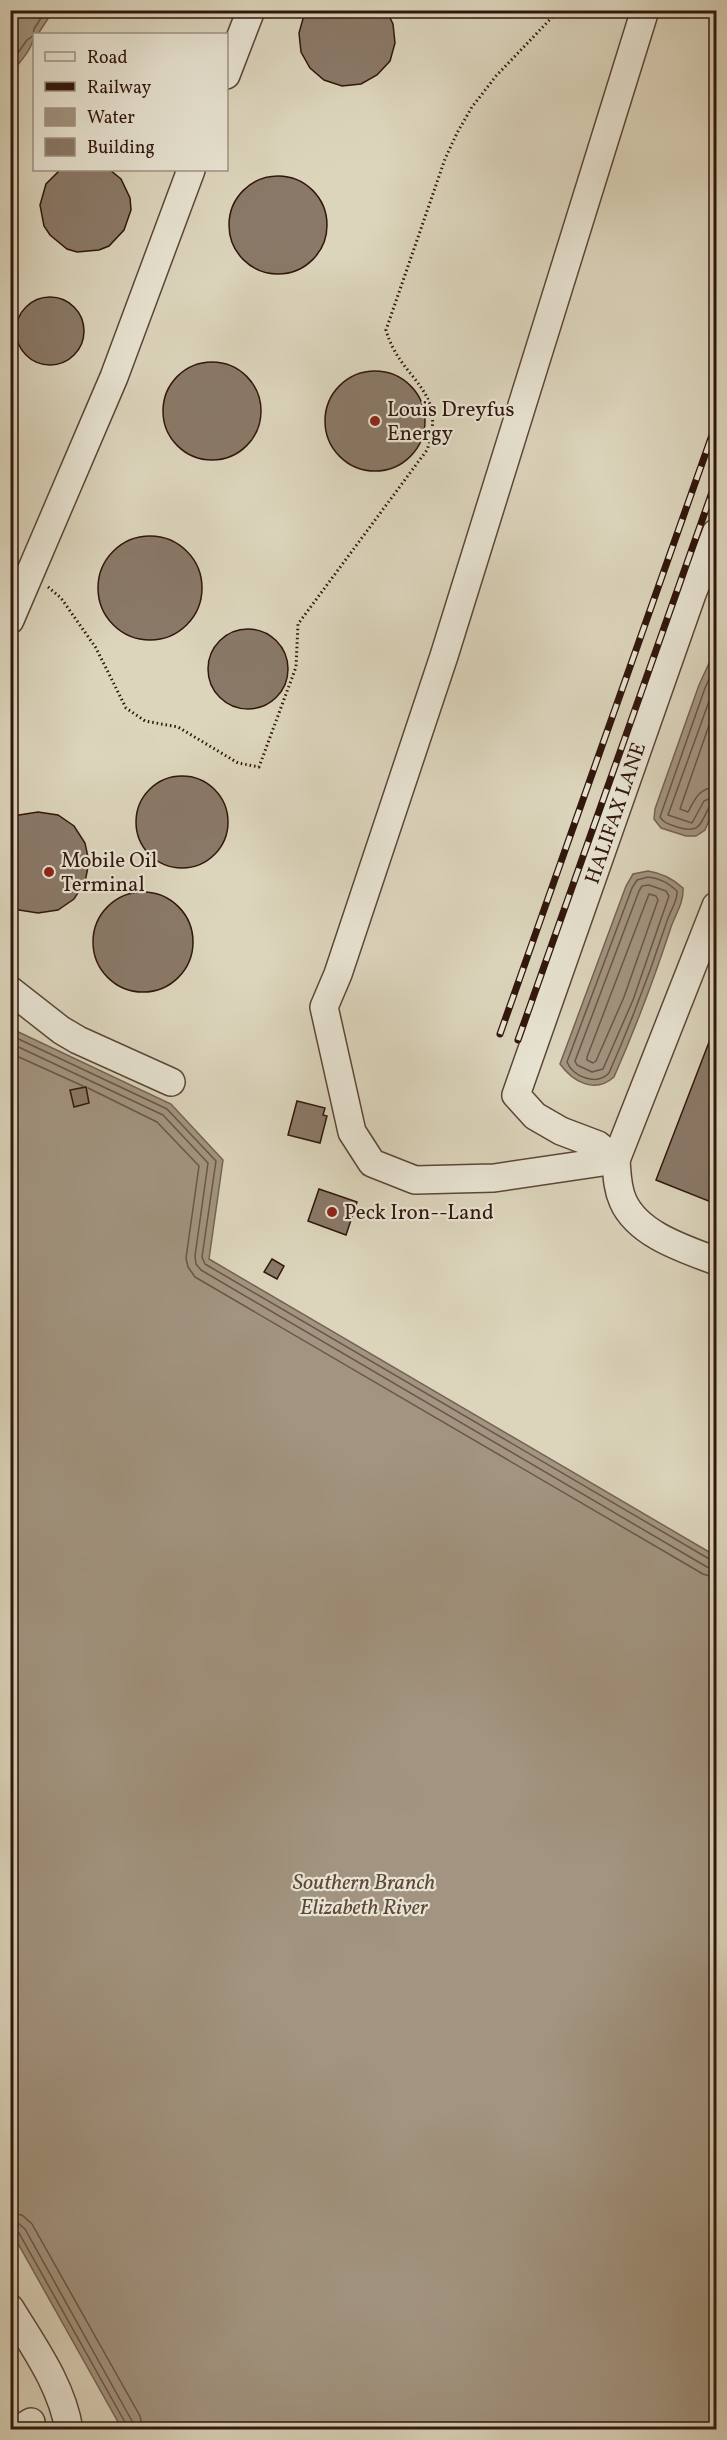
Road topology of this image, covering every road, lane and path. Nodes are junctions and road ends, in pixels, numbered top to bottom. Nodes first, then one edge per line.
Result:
1 (251, 10) edge
2 (560, 10) edge
3 (645, 10) edge
4 (228, 70) edge
5 (191, 171) edge
6 (717, 533) edge
7 (30, 573) junction
8 (10, 620) edge
9 (717, 906) edge
10 (10, 990) edge
11 (171, 1082) dead end
12 (616, 1160) junction
13 (717, 1261) edge
14 (10, 2308) edge
15 (69, 2430) edge

1 - 4 street
2 - 7 path
3 - 12 street
5 - 7 street
6 - 12 street, HALIFAX LANE
7 - 8 street
9 - 12 street
10 - 11 street
12 - 13 street
14 - 15 street

